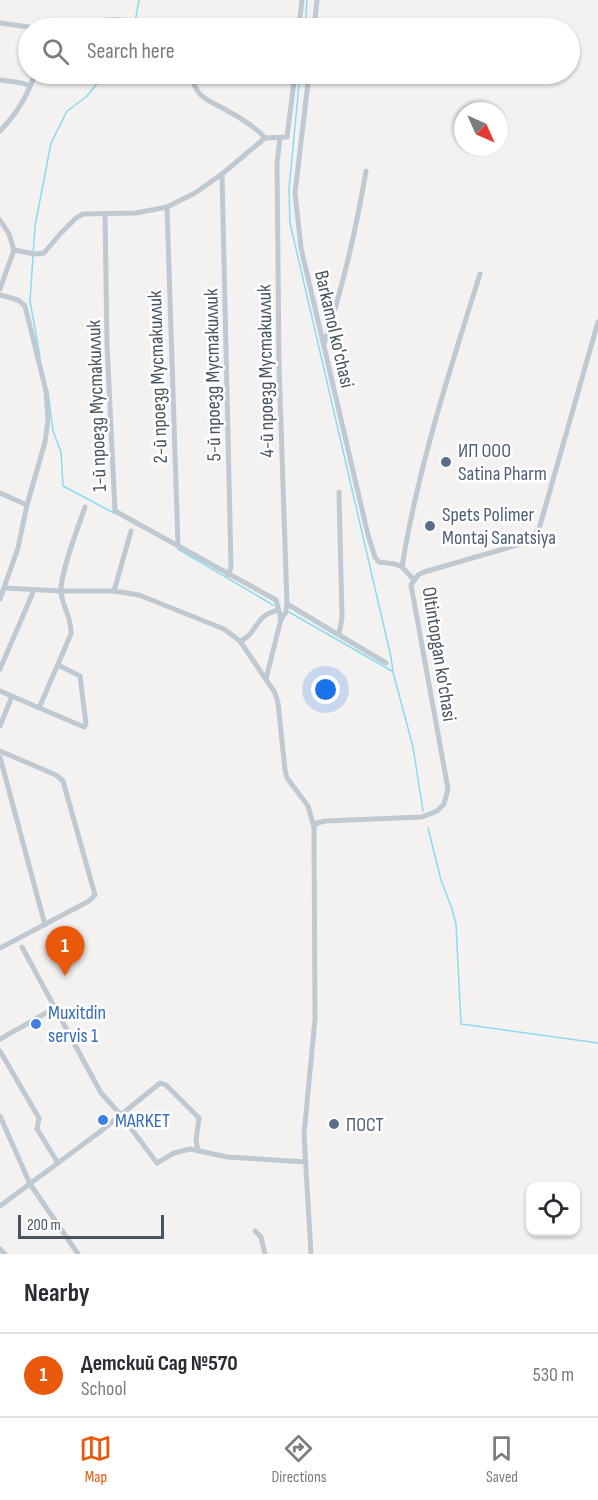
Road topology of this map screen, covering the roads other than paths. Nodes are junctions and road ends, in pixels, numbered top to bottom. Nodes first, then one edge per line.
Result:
1 (302, 0) edge
2 (317, 0) edge
3 (300, 18) edge
4 (315, 18) edge
5 (0, 23) edge
6 (18, 26) edge
7 (0, 80) edge
8 (18, 82) edge
9 (25, 84) edge
10 (31, 84) edge
11 (194, 84) edge
12 (294, 84) edge
13 (308, 84) edge
14 (30, 87) junction
15 (0, 132) edge
16 (265, 138) junction
17 (279, 138) junction
18 (366, 171) dead end
19 (222, 174) junction
20 (167, 207) junction
21 (105, 213) junction
22 (0, 220) edge
23 (14, 250) junction
24 (480, 274) dead end
25 (0, 289) edge
26 (0, 295) edge
27 (598, 322) edge
28 (324, 344) junction
29 (339, 492) dead end
30 (0, 493) edge
31 (27, 505) junction
32 (85, 507) dead end
33 (131, 531) dead end
34 (178, 546) junction
35 (402, 567) junction
36 (228, 575) junction
37 (414, 580) junction
38 (5, 588) junction
39 (34, 590) junction
40 (61, 591) junction
41 (114, 591) junction
42 (0, 599) edge
43 (276, 600) junction
44 (287, 601) junction
45 (278, 610) junction
46 (281, 619) junction
47 (339, 634) junction
48 (240, 641) junction
49 (386, 663) dead end
50 (58, 665) junction
51 (0, 669) edge
52 (267, 679) junction
53 (0, 692) edge
54 (12, 696) junction
55 (39, 708) junction
56 (0, 726) edge
57 (0, 751) edge
58 (0, 757) edge
59 (314, 827) junction
60 (45, 925) junction
61 (22, 947) dead end
62 (0, 948) edge
63 (55, 1008) junction
64 (0, 1039) edge
65 (0, 1051) edge
66 (121, 1115) junction
67 (0, 1116) edge
68 (198, 1150) junction
69 (305, 1162) junction
70 (58, 1163) junction
71 (30, 1184) junction
72 (0, 1206) edge
73 (255, 1231) dead end
74 (0, 1249) edge
75 (5, 1254) edge
76 (78, 1254) edge
77 (265, 1254) edge
78 (311, 1254) edge

1 - 3 street
2 - 4 street
5 - 6 street
7 - 8 street
9 - 14 street
10 - 14 street
11 - 16 street
12 - 17 street
13 - 28 street, Barkamol ko'chasi
14 - 15 street
16 - 17 street
16 - 19 street
17 - 44 street, 4-й проезд Мустакиллик
18 - 28 street
19 - 20 street
19 - 36 street, 5-й проезд Мустакиллик
20 - 21 street
20 - 34 street, 2-й проезд Мустакиллик
21 - 23 street
21 - 34 street, 1-й проезд Мустакиллик
22 - 23 street
23 - 25 street
24 - 35 street
26 - 31 street
27 - 37 street, Oltintopgan ko'chasi
28 - 35 street, Barkamol ko'chasi
29 - 47 street
30 - 31 street
31 - 38 street
32 - 40 street
33 - 41 street
34 - 36 street, 1-й проезд Мустакиллик
35 - 37 street, Barkamol ko'chasi
36 - 43 street, 1-й проезд Мустакиллик
37 - 59 street, Oltintopgan ko'chasi
38 - 39 street
38 - 42 street
39 - 40 street
39 - 51 street
40 - 41 street
40 - 50 street
41 - 48 street
43 - 44 street
43 - 45 street
44 - 46 street
44 - 47 street
45 - 46 street
45 - 48 street
46 - 52 street
47 - 49 street
48 - 52 street
50 - 55 street
50 - 55 street
52 - 59 street
53 - 54 street
54 - 55 street
54 - 56 street
57 - 60 street
58 - 60 street
59 - 69 street
60 - 62 street
61 - 63 street
63 - 64 street
63 - 66 street
65 - 70 street
66 - 68 street
66 - 68 street
66 - 70 street
67 - 71 street
68 - 69 street
69 - 78 street
70 - 71 street
71 - 72 street
71 - 76 street
73 - 77 street
74 - 75 street

